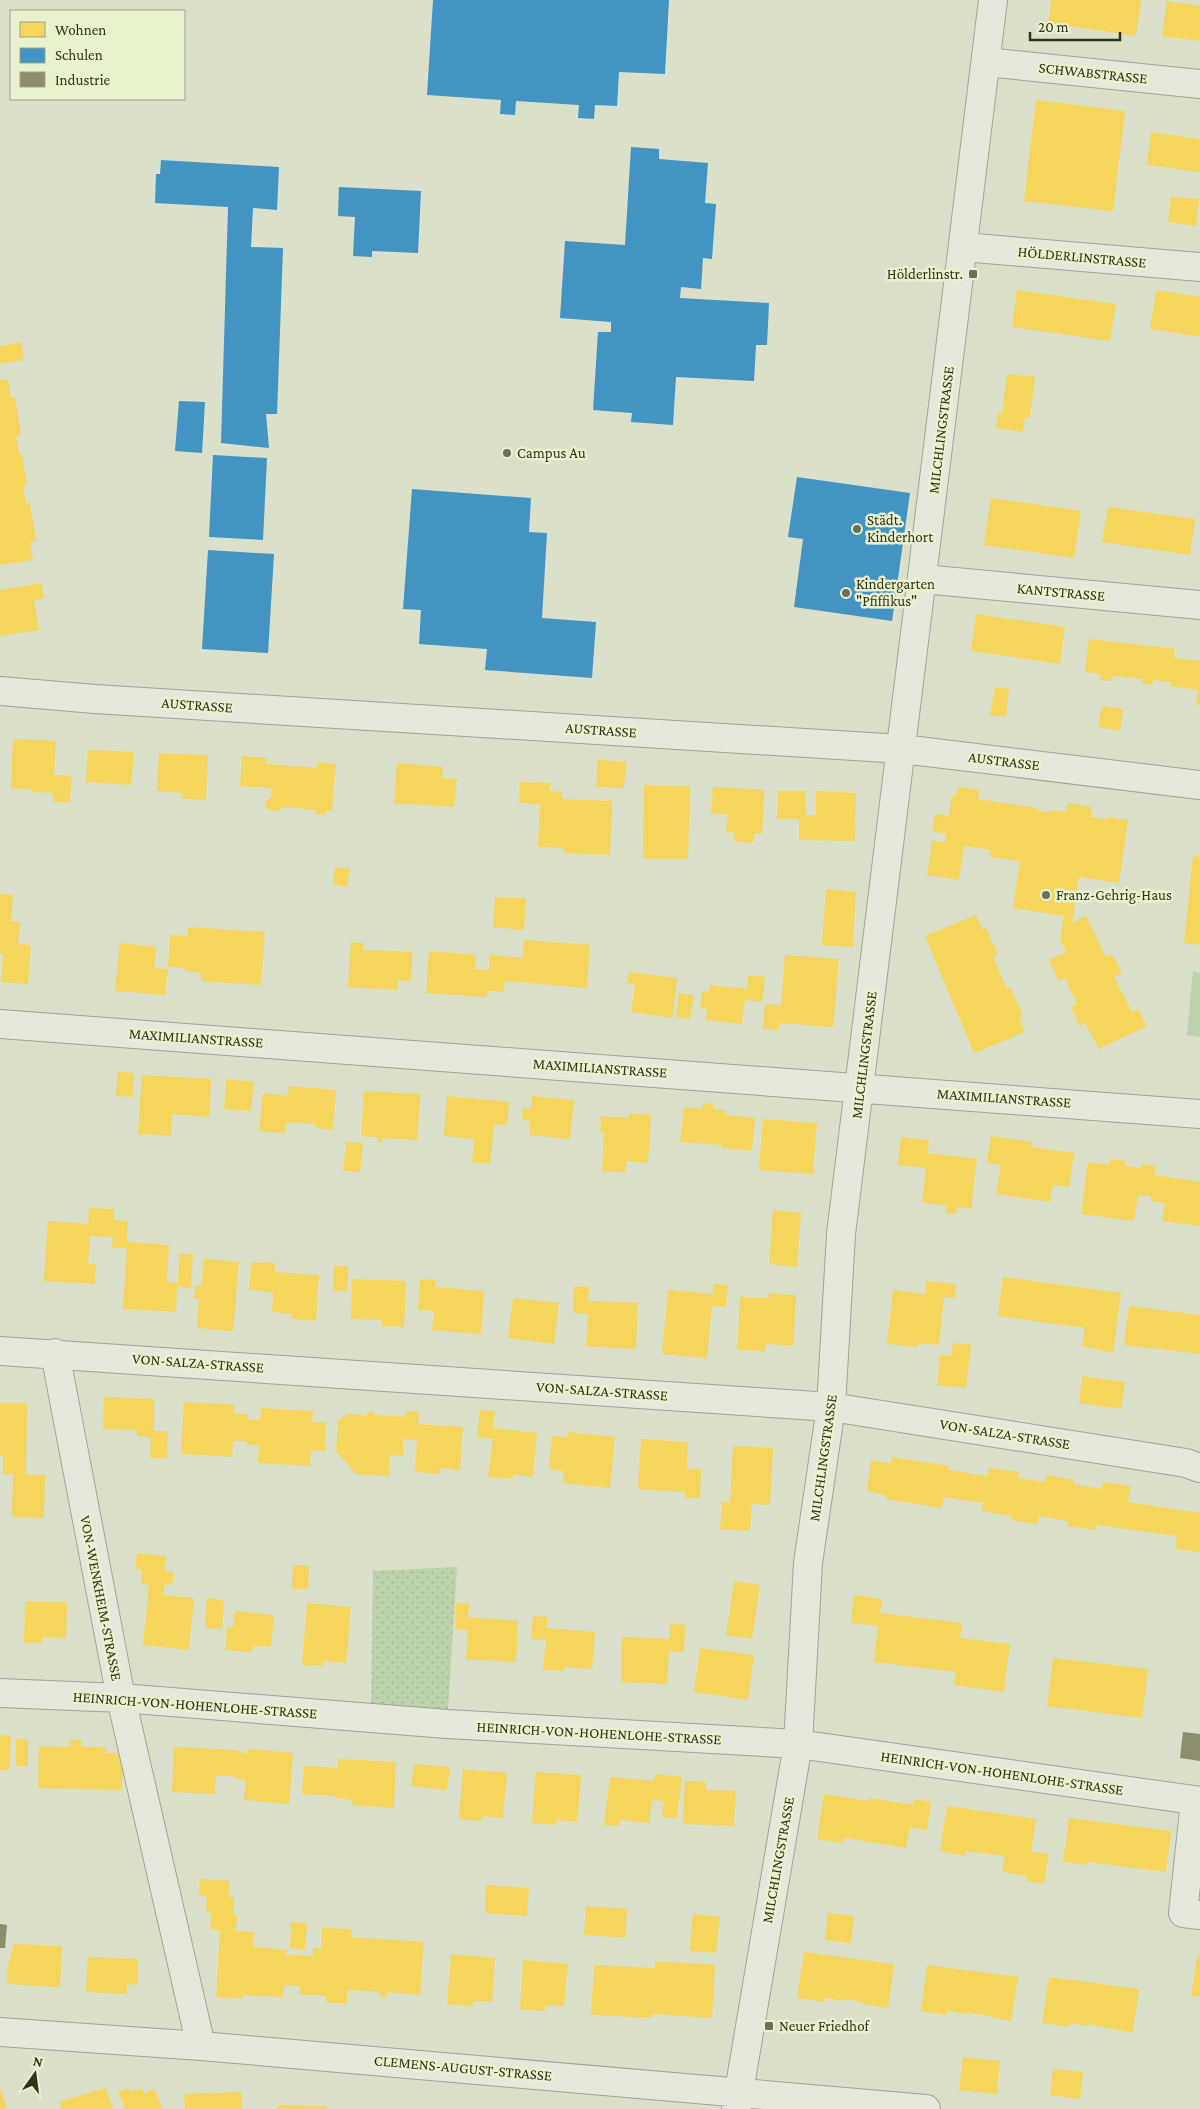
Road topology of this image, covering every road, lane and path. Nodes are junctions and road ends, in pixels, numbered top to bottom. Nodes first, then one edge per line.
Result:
1 (993, 0) edge
2 (986, 62) junction
3 (1200, 84) edge
4 (963, 247) junction
5 (1200, 267) edge
6 (923, 579) junction
7 (1200, 605) edge
8 (0, 691) edge
9 (902, 748) junction
10 (1200, 785) edge
11 (0, 1024) edge
12 (860, 1087) junction
13 (1200, 1114) edge
14 (0, 1351) edge
15 (55, 1353) junction
16 (832, 1407) junction
17 (1200, 1468) edge
18 (0, 1693) edge
19 (121, 1698) junction
20 (798, 1744) junction
21 (1198, 1801) edge
22 (1200, 1915) edge
23 (0, 2032) edge
24 (201, 2046) junction
25 (737, 2100) edge
26 (926, 2109) edge

1 - 2 street, MILCHLINGSTRASSE
2 - 3 street, SCHWABSTRASSE
2 - 4 street, MILCHLINGSTRASSE
4 - 5 street, HÖLDERLINSTRASSE
4 - 6 street, MILCHLINGSTRASSE
6 - 7 street, KANTSTRASSE
6 - 9 street, MILCHLINGSTRASSE
8 - 9 street, AUSTRASSE
9 - 10 street, AUSTRASSE
9 - 12 street, MILCHLINGSTRASSE
11 - 12 street, MAXIMILIANSTRASSE
12 - 13 street, MAXIMILIANSTRASSE
12 - 16 street, MILCHLINGSTRASSE
14 - 15 street, VON-SALZA-STRASSE
15 - 16 street, VON-SALZA-STRASSE
15 - 19 street, VON-WENKHEIM-STRASSE
16 - 17 street, VON-SALZA-STRASSE
16 - 20 street, MILCHLINGSTRASSE
18 - 19 street, HEINRICH-VON-HOHENLOHE-STRASSE
19 - 20 street, HEINRICH-VON-HOHENLOHE-STRASSE
19 - 24 street, VON-WENKHEIM-STRASSE
20 - 21 street, HEINRICH-VON-HOHENLOHE-STRASSE
20 - 25 street, MILCHLINGSTRASSE
21 - 22 street, HEINRICH-VON-HOHENLOHE-STRASSE
23 - 24 street, CLEMENS-AUGUST-STRASSE
24 - 25 street, CLEMENS-AUGUST-STRASSE
25 - 26 street, CLEMENS-AUGUST-STRASSE

